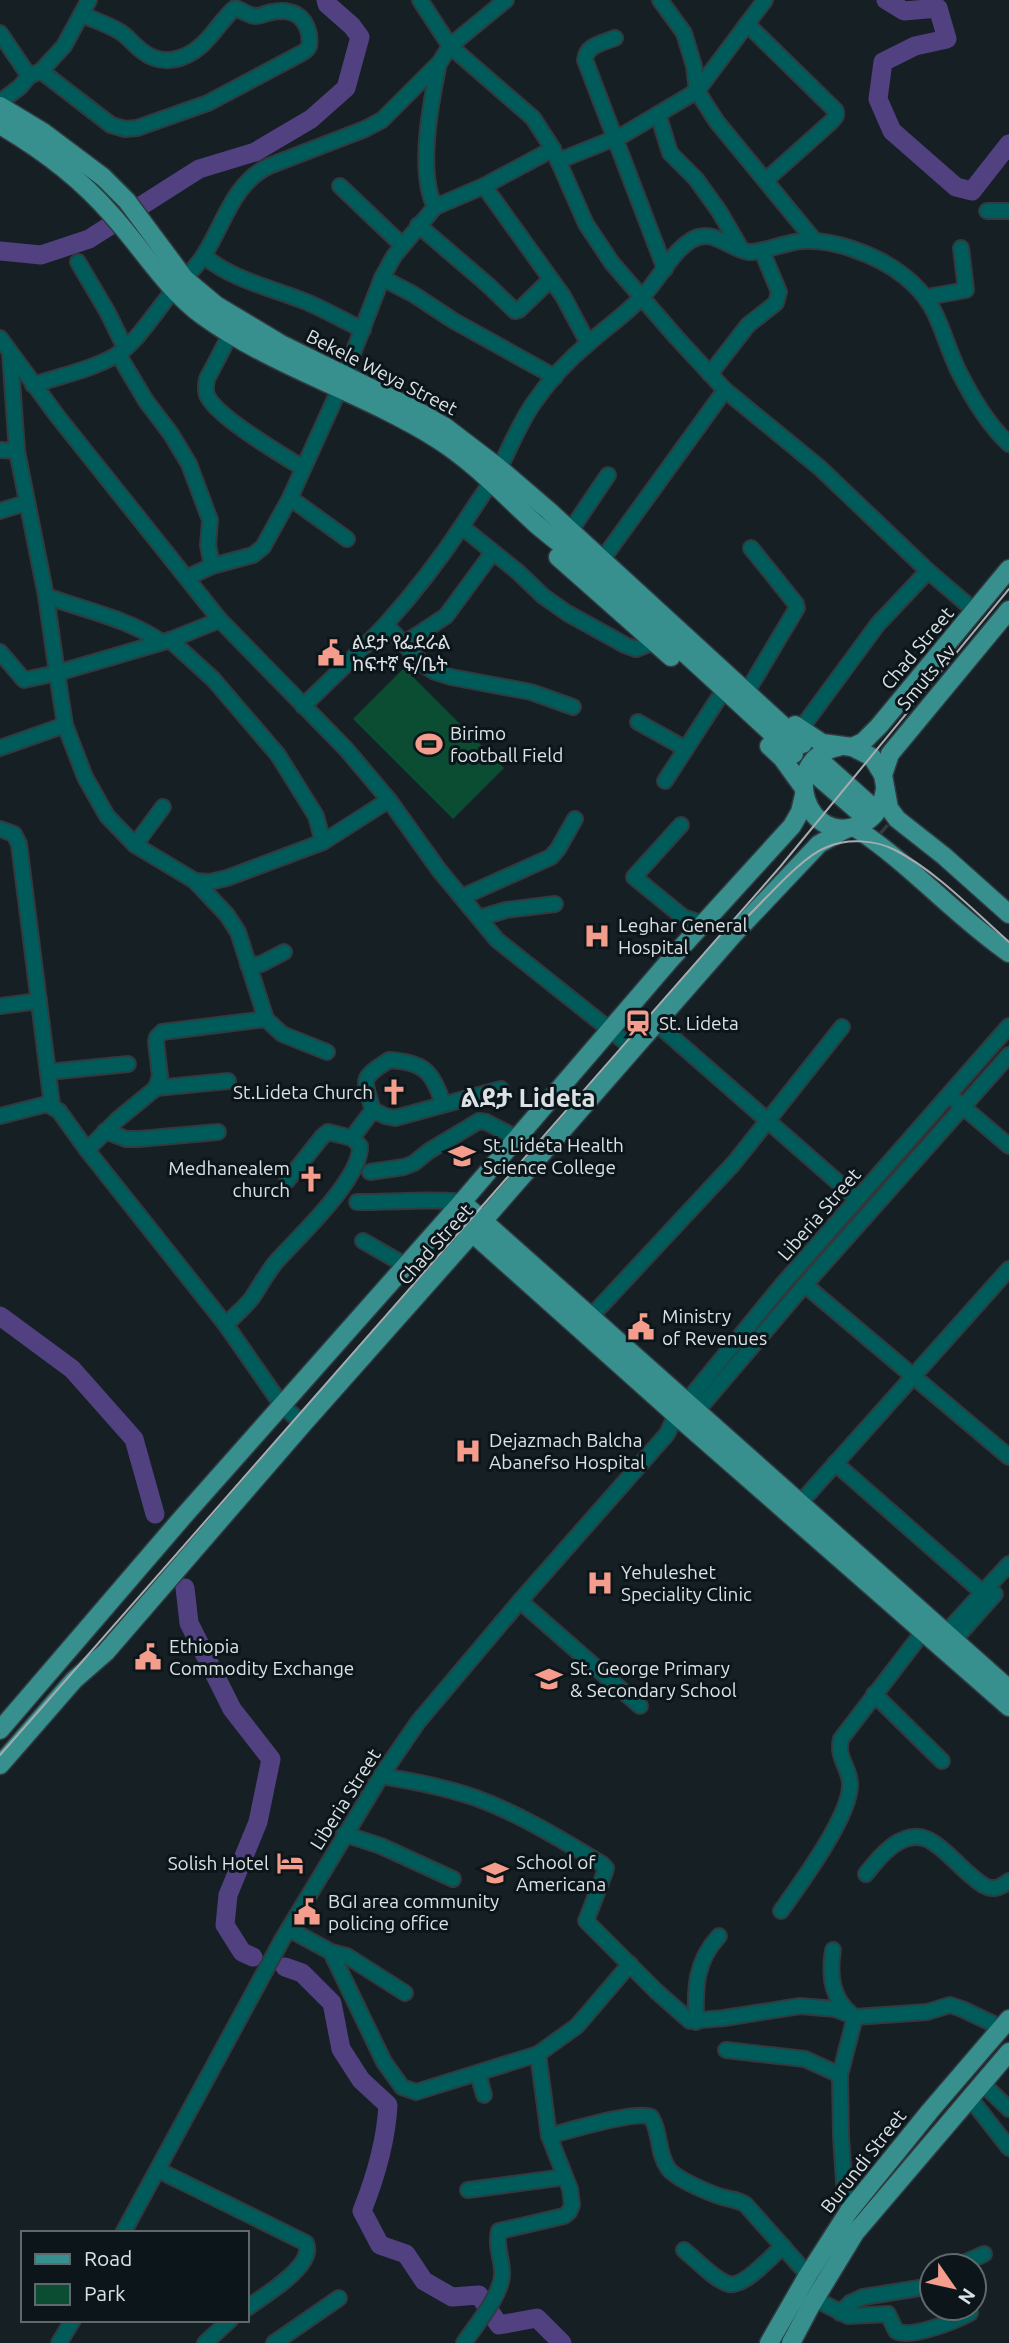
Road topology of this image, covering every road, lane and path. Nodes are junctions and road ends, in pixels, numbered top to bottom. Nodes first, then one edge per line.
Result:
1 (89, 0) edge
2 (420, 0) edge
3 (506, 0) edge
4 (660, 0) edge
5 (765, 0) edge
6 (82, 14) junction
7 (747, 24) junction
8 (0, 33) edge
9 (615, 38) dead end
10 (450, 46) junction
11 (440, 62) junction
12 (35, 73) junction
13 (697, 91) junction
14 (0, 104) edge
15 (658, 114) junction
16 (0, 125) edge
17 (615, 138) junction
18 (555, 155) junction
19 (766, 180) junction
20 (340, 186) dead end
21 (484, 186) junction
22 (435, 206) junction
23 (987, 211) dead end
24 (1009, 211) edge
25 (418, 225) junction
26 (814, 240) junction
27 (402, 246) junction
28 (961, 248) dead end
29 (741, 249) junction
30 (762, 251) junction
31 (204, 256) junction
32 (78, 262) dead end
33 (665, 269) junction
34 (382, 278) junction
35 (550, 280) junction
36 (179, 285) junction
37 (643, 297) junction
38 (926, 297) junction
39 (363, 330) junction
40 (230, 335) junction
41 (5, 343) edge
42 (588, 343) junction
43 (121, 351) junction
44 (6, 364) edge
45 (709, 373) junction
46 (555, 377) junction
47 (342, 382) junction
48 (33, 385) junction
49 (725, 390) junction
50 (1009, 444) edge
51 (0, 450) edge
52 (17, 451) junction
53 (303, 468) junction
54 (495, 475) junction
55 (608, 475) dead end
56 (290, 498) junction
57 (26, 503) junction
58 (0, 510) edge
59 (543, 517) junction
60 (575, 524) junction
61 (462, 527) junction
62 (347, 539) dead end
63 (751, 548) dead end
64 (493, 552) junction
65 (607, 553) junction
66 (212, 566) junction
67 (1009, 569) edge
68 (928, 570) junction
69 (188, 577) junction
70 (46, 596) junction
71 (1009, 610) edge
72 (975, 611) junction
73 (220, 620) junction
74 (386, 625) junction
75 (165, 640) junction
76 (654, 642) junction
77 (405, 643) junction
78 (0, 652) edge
79 (57, 673) junction
80 (751, 684) junction
81 (718, 699) junction
82 (303, 706) junction
83 (573, 707) dead end
84 (638, 722) dead end
85 (65, 725) junction
86 (799, 743) junction
87 (847, 747) junction
88 (0, 748) edge
89 (686, 749) junction
90 (811, 779) junction
91 (665, 781) dead end
92 (884, 782) junction
93 (389, 800) junction
94 (163, 807) dead end
95 (575, 818) dead end
96 (857, 818) junction
97 (681, 825) dead end
98 (0, 829) edge
99 (323, 842) junction
100 (135, 845) junction
101 (195, 881) junction
102 (462, 897) junction
103 (555, 904) dead end
104 (1009, 914) edge
105 (479, 918) junction
106 (704, 923) junction
107 (1009, 926) edge
108 (1009, 947) edge
109 (284, 952) dead end
110 (1009, 953) edge
111 (248, 965) junction
112 (39, 1001) junction
113 (0, 1006) edge
114 (266, 1019) junction
115 (656, 1023) junction
116 (1009, 1026) edge
117 (842, 1027) dead end
118 (610, 1029) junction
119 (634, 1049) junction
120 (327, 1052) dead end
121 (1009, 1055) edge
122 (128, 1064) dead end
123 (48, 1072) junction
124 (228, 1081) dead end
125 (156, 1088) junction
126 (501, 1089) dead end
127 (949, 1095) junction
128 (443, 1104) junction
129 (52, 1105) junction
130 (963, 1106) junction
131 (373, 1110) junction
132 (0, 1115) edge
133 (769, 1121) junction
134 (105, 1131) junction
135 (218, 1132) dead end
136 (352, 1138) junction
137 (517, 1138) junction
138 (1009, 1146) edge
139 (87, 1150) junction
140 (370, 1172) dead end
141 (287, 1181) dead end
142 (858, 1199) junction
143 (357, 1202) dead end
144 (454, 1206) junction
145 (478, 1227) junction
146 (833, 1227) junction
147 (846, 1238) junction
148 (363, 1241) dead end
149 (405, 1265) junction
150 (1009, 1269) edge
151 (805, 1285) junction
152 (585, 1323) junction
153 (226, 1325) junction
154 (912, 1375) junction
155 (281, 1404) junction
156 (686, 1413) junction
157 (303, 1424) junction
158 (1009, 1457) edge
159 (835, 1463) junction
160 (795, 1509) junction
161 (1009, 1564) edge
162 (1009, 1578) edge
163 (986, 1596) junction
164 (520, 1601) junction
165 (100, 1614) junction
166 (941, 1640) junction
167 (92, 1666) junction
168 (1009, 1689) edge
169 (874, 1694) junction
170 (640, 1706) dead end
171 (1009, 1707) edge
172 (0, 1716) edge
173 (0, 1730) edge
174 (942, 1761) dead end
175 (0, 1765) edge
176 (0, 1776) edge
177 (381, 1776) junction
178 (344, 1834) junction
179 (866, 1874) dead end
180 (453, 1879) dead end
181 (1009, 1881) edge
182 (781, 1911) dead end
183 (289, 1929) junction
184 (719, 1936) dead end
185 (833, 1950) dead end
186 (331, 1952) junction
187 (630, 1964) junction
188 (405, 1993) dead end
189 (855, 2017) junction
190 (696, 2022) junction
191 (1005, 2024) edge
192 (726, 2050) dead end
193 (1009, 2053) edge
194 (538, 2054) junction
195 (478, 2074) junction
196 (840, 2075) junction
197 (983, 2084) junction
198 (484, 2095) dead end
199 (970, 2098) junction
200 (1009, 2109) edge
201 (930, 2111) junction
202 (946, 2125) junction
203 (549, 2136) junction
204 (1009, 2148) edge
205 (158, 2170) junction
206 (565, 2176) junction
207 (468, 2190) dead end
208 (844, 2217) junction
209 (124, 2231) edge
210 (855, 2234) junction
211 (783, 2246) junction
212 (684, 2250) dead end
213 (808, 2275) junction
214 (918, 2289) edge
215 (338, 2298) dead end
216 (815, 2299) junction
217 (248, 2307) edge
218 (840, 2313) junction
219 (72, 2322) edge
220 (228, 2322) edge
221 (948, 2322) edge
222 (797, 2341) edge
223 (59, 2343) edge
224 (205, 2343) edge
225 (274, 2343) edge
226 (464, 2343) edge
227 (769, 2343) edge

1 - 6 street
2 - 10 street
3 - 10 street
4 - 13 street
5 - 7 street
6 - 12 street
6 - 12 street
7 - 13 street
7 - 19 street
8 - 12 street
9 - 17 street
10 - 11 street
10 - 18 street
11 - 22 street
11 - 31 street
12 - 14 street
13 - 15 street
13 - 19 street
14 - 36 main road, Bekele Weya Street
15 - 17 street
15 - 29 street
16 - 36 main road
17 - 18 street
17 - 33 street
18 - 21 street
18 - 37 street
19 - 26 street
20 - 27 street
21 - 22 street
21 - 35 street
22 - 25 street
23 - 24 street
25 - 27 street
25 - 35 street
26 - 30 street
26 - 38 street
27 - 34 street
28 - 38 street
29 - 30 street
29 - 33 street
30 - 45 street
31 - 36 street
31 - 39 street
32 - 43 street
33 - 37 street
34 - 39 street
34 - 46 street
35 - 42 street
36 - 40 main road
36 - 43 street
36 - 47 main road, Bekele Weya Street
37 - 42 street
37 - 45 street
38 - 50 street
39 - 47 street
40 - 47 main road
40 - 53 street
41 - 44 street
41 - 48 street
42 - 46 street
43 - 48 street
43 - 66 street
44 - 52 street
45 - 49 street
46 - 54 street
47 - 53 street
47 - 54 main road, Bekele Weya Street
48 - 69 street
49 - 65 street
49 - 68 street
51 - 52 street
52 - 57 street
53 - 56 street
54 - 59 main road, Bekele Weya Street
54 - 61 street
55 - 60 street
56 - 62 street
56 - 66 street
57 - 58 street
57 - 70 street
59 - 60 main road
59 - 76 main road
59 - 86 main road, Bekele Weya Street
60 - 65 main road
61 - 64 street
61 - 74 street
63 - 80 street
64 - 76 street
64 - 77 street
65 - 80 main road
66 - 69 street
67 - 72 main road, Chad Street
68 - 72 street
68 - 86 street
69 - 73 street
70 - 75 street
70 - 79 street
71 - 92 main road, Smuts Av
72 - 87 main road, Chad Street
73 - 75 street
73 - 82 street
74 - 77 street
74 - 82 street
75 - 79 street
75 - 99 street
76 - 81 main road
77 - 83 street
78 - 79 street
79 - 85 street
80 - 86 main road
81 - 89 street
81 - 90 main road
82 - 93 street
84 - 89 street
85 - 88 street
85 - 100 street
86 - 87 main road
87 - 90 main road
87 - 92 main road
89 - 91 street
90 - 96 main road
90 - 96 main road
90 - 106 main road, Chad Street
92 - 96 main road
92 - 104 main road
93 - 99 street
93 - 102 street
94 - 100 street
95 - 102 street
96 - 110 main road
96 - 115 main road, Chad Street
97 - 106 street
98 - 112 street
99 - 101 street
100 - 101 street
101 - 111 street
102 - 105 street
103 - 105 street
105 - 118 street
106 - 118 main road, Chad Street
107 - 108 main road
109 - 111 street
111 - 114 street
112 - 113 street
112 - 123 street
114 - 120 street
114 - 125 street
115 - 119 main road, Chad Street
115 - 133 street
116 - 127 street, Liberia Street
117 - 133 street
118 - 119 street
118 - 137 main road, Chad Street
119 - 145 main road, Chad Street
121 - 130 street, Liberia Street
122 - 123 street
123 - 129 street
124 - 125 street
125 - 134 street
126 - 128 street
127 - 130 street
127 - 142 street, Liberia Street
128 - 131 street
128 - 131 street
129 - 132 street
129 - 139 street
130 - 138 street
130 - 147 street, Liberia Street
131 - 136 street
133 - 142 street
133 - 152 street
134 - 135 street
134 - 139 street
136 - 141 street
136 - 153 street
137 - 140 street
137 - 144 main road, Chad Street
139 - 153 street
142 - 146 street, Liberia Street
143 - 144 street
144 - 145 main road
144 - 149 main road, Chad Street
145 - 152 main road
145 - 157 main road, Chad Street
146 - 147 street
146 - 156 street, Liberia Street
147 - 151 street, Liberia Street
148 - 149 street
149 - 155 main road, Chad Street
150 - 154 street
151 - 154 street
151 - 156 street, Liberia Street
152 - 156 main road
153 - 155 street
154 - 158 street
154 - 159 street
155 - 157 street
155 - 165 main road, Chad Street
156 - 160 main road
156 - 164 street, Liberia Street
157 - 167 main road, Chad Street
159 - 160 street
159 - 163 street
160 - 166 main road
161 - 163 street
162 - 163 street
163 - 166 street
164 - 170 street
164 - 177 street, Liberia Street
165 - 172 main road, Chad Street
165 - 173 main road, Chad Street
166 - 168 main road
166 - 169 street
166 - 171 main road
167 - 175 main road, Chad Street
167 - 176 main road, Chad Street
169 - 174 street
169 - 182 street
177 - 178 street, Liberia Street
177 - 187 street
178 - 180 street
178 - 183 street, Liberia Street
179 - 181 street
183 - 186 street
183 - 205 street, Liberia Street
184 - 190 street
185 - 189 street
186 - 188 street
186 - 195 street
187 - 190 street
187 - 194 street
189 - 190 street
189 - 191 street
189 - 196 street
191 - 201 main road, Burundi Street
192 - 196 street
193 - 197 main road, Burundi Street
194 - 195 street
194 - 203 street
195 - 198 street
196 - 208 street
197 - 199 main road, Burundi Street
197 - 200 street
199 - 202 main road, Burundi Street
199 - 204 street
201 - 202 main road
201 - 208 main road, Burundi Street
202 - 210 main road, Burundi Street
203 - 206 street
203 - 211 street
205 - 209 street, Liberia Street
205 - 217 street
206 - 207 street
206 - 226 street
208 - 210 main road
208 - 213 main road, Burundi Street
210 - 216 main road, Burundi Street
211 - 212 street
211 - 213 street
213 - 227 main road, Burundi Street
214 - 218 street
215 - 225 street
216 - 218 street
216 - 222 main road, Burundi Street
218 - 221 street
219 - 223 street
220 - 224 street

